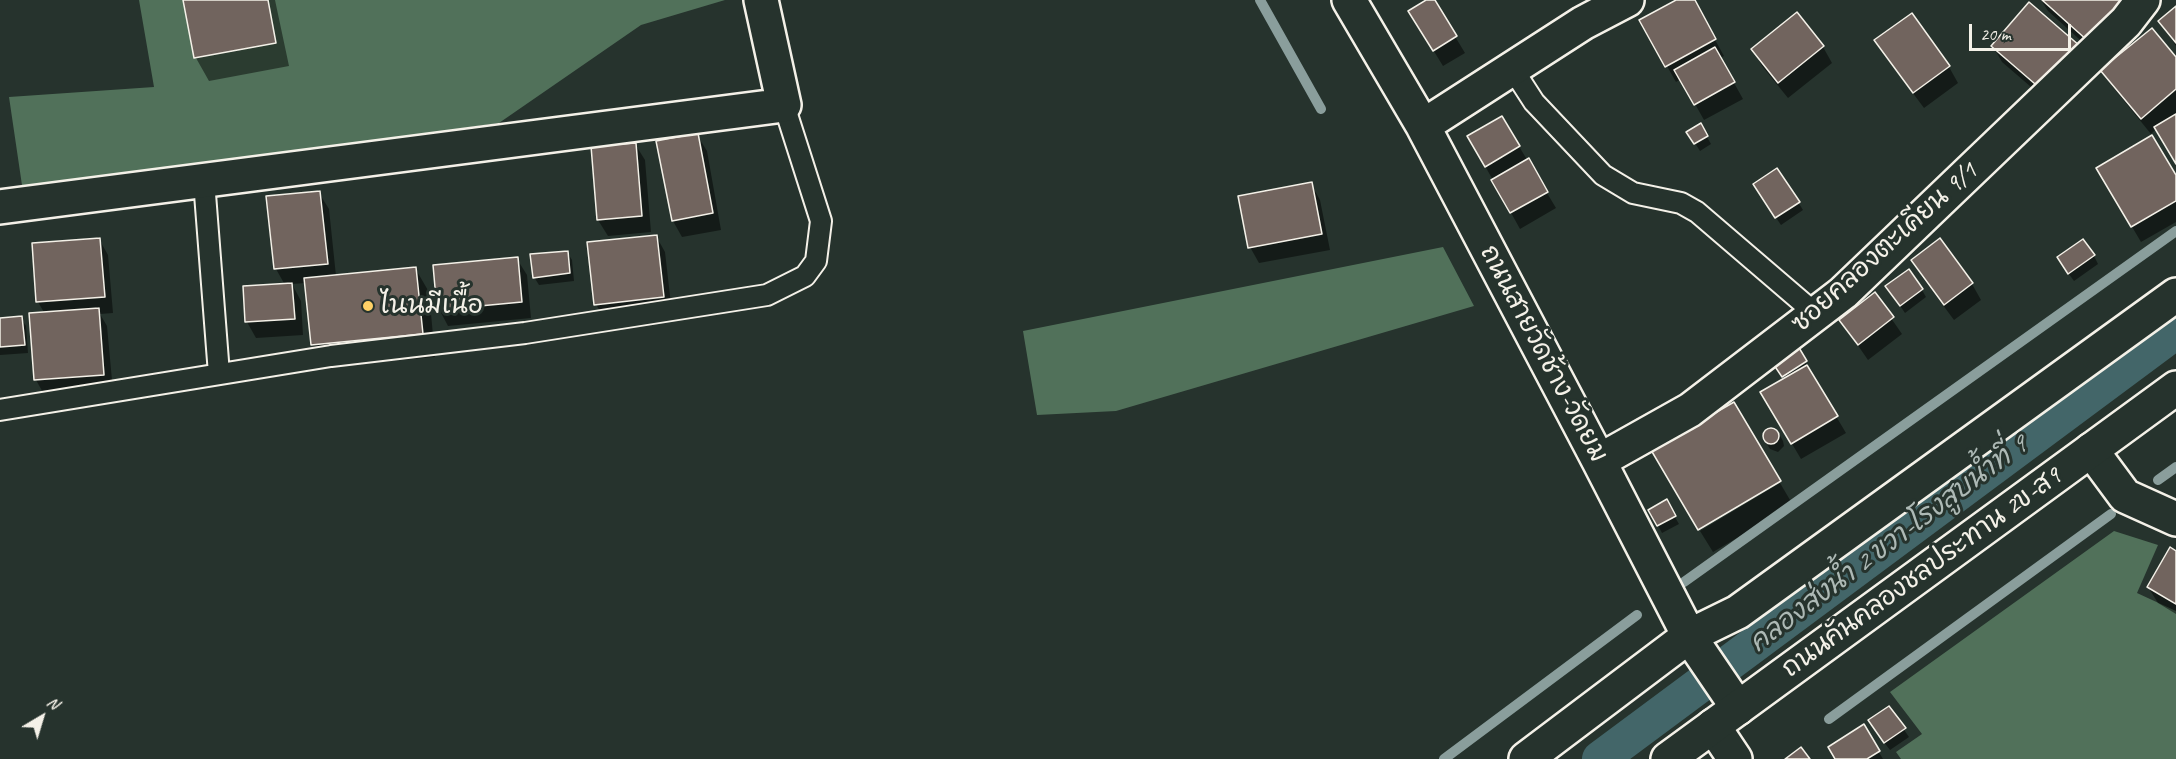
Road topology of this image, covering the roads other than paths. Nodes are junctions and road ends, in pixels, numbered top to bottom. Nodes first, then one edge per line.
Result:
1 (760, 0) edge
2 (1349, 0) edge
3 (1627, 0) edge
4 (2143, 0) edge
5 (1512, 68) junction
6 (784, 105) junction
7 (1423, 126) junction
8 (204, 181) junction
9 (0, 207) edge
10 (2176, 296) edge
11 (1816, 314) junction
12 (219, 374) junction
13 (2176, 388) edge
14 (0, 410) edge
15 (2091, 450) junction
16 (1599, 461) junction
17 (2176, 519) edge
18 (1695, 645) junction
19 (1726, 709) junction
20 (1671, 758) edge
21 (1526, 759) edge
22 (1735, 759) edge

1 - 6 street
2 - 7 street, ถนนสายวัดช้าง-วัดยม
3 - 5 street
4 - 11 street, ซอยคลองตะเคียน 9/1
5 - 7 street
5 - 11 lane
6 - 8 street
6 - 12 lane
7 - 16 street, ถนนสายวัดช้าง-วัดยม
8 - 9 street
8 - 12 lane
10 - 18 street
11 - 16 street, ซอยคลองตะเคียน 9/1
12 - 14 lane
13 - 15 street, ถนนคันคลองชลประทาน 2ข-ส9
15 - 17 street
15 - 19 street, ถนนคันคลองชลประทาน 2ข-ส9
16 - 18 street, ถนนสายวัดช้าง-วัดยม
18 - 19 street, ถนนสายวัดช้าง-วัดยม
18 - 21 street
19 - 20 street, ถนนคันคลองชลประทาน 2ข-ส9
19 - 22 street, ถนนสายวัดช้าง-วัดยม

